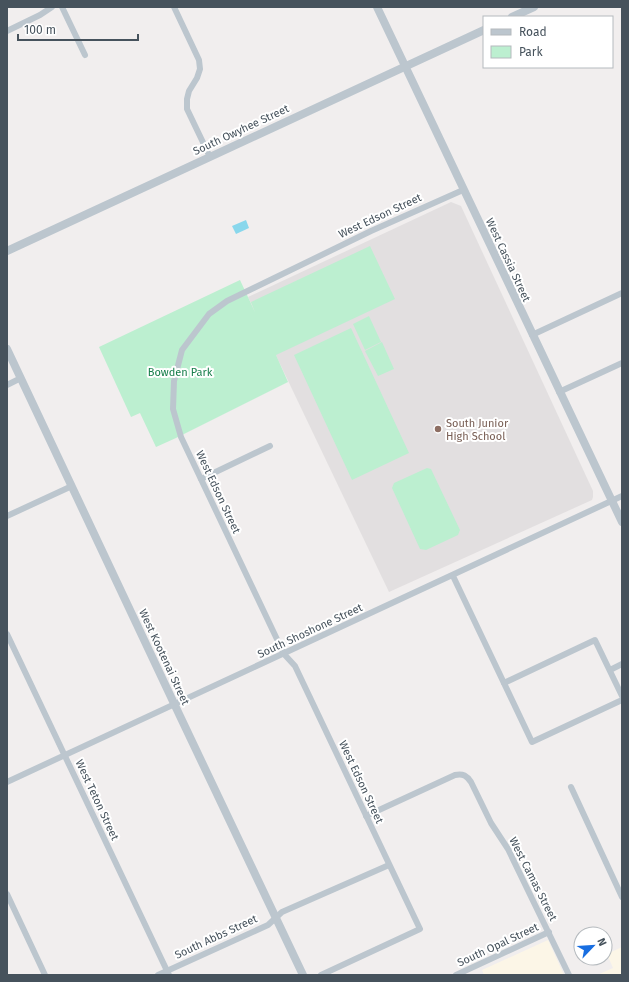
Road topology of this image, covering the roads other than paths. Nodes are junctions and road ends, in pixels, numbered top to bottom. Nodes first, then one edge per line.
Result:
1 (52, 7) edge
2 (62, 7) edge
3 (174, 7) edge
4 (376, 7) edge
5 (534, 7) edge
6 (514, 16) edge
7 (483, 30) edge
8 (7, 31) edge
9 (85, 55) dead end
10 (405, 67) junction
11 (210, 157) junction
12 (463, 190) junction
13 (7, 251) edge
14 (622, 293) edge
15 (532, 335) junction
16 (7, 348) edge
17 (622, 363) edge
18 (21, 378) junction
19 (7, 385) edge
20 (559, 392) junction
21 (270, 446) dead end
22 (200, 479) junction
23 (72, 486) junction
24 (622, 496) edge
25 (612, 501) junction
26 (7, 516) edge
27 (622, 522) edge
28 (453, 576) junction
29 (7, 634) edge
30 (284, 654) junction
31 (622, 664) edge
32 (610, 670) junction
33 (504, 683) junction
34 (622, 696) edge
35 (622, 700) edge
36 (174, 705) junction
37 (65, 756) junction
38 (7, 782) edge
39 (571, 787) dead end
40 (366, 816) junction
41 (389, 865) junction
42 (7, 894) edge
43 (622, 897) edge
44 (276, 917) junction
45 (549, 932) junction
46 (168, 973) edge
47 (43, 974) edge
48 (158, 975) edge
49 (303, 975) edge
50 (321, 975) edge
51 (456, 975) edge
52 (569, 975) edge

1 - 8 street
2 - 9 street
3 - 11 street
4 - 10 street, West Cassia Street
5 - 6 street
7 - 10 street, South Owyhee Street
10 - 11 street, South Owyhee Street
10 - 12 street, West Cassia Street
11 - 13 street, South Owyhee Street
12 - 15 street, West Cassia Street
12 - 22 street, West Edson Street
14 - 15 street
15 - 20 street, West Cassia Street
16 - 18 street, West Kootenai Street
17 - 20 street
18 - 19 street
18 - 23 street, West Kootenai Street
20 - 25 street, West Cassia Street
21 - 22 street
22 - 30 street, West Edson Street
23 - 26 street
23 - 36 street, West Kootenai Street
24 - 25 street, South Shoshone Street
25 - 27 street, West Cassia Street
25 - 28 street, South Shoshone Street
28 - 30 street, South Shoshone Street
28 - 33 street
29 - 37 street, West Teton Street
30 - 36 street, South Shoshone Street
30 - 40 street, West Edson Street
31 - 32 street
32 - 33 street
32 - 34 street
33 - 35 street
36 - 37 street, South Shoshone Street
36 - 44 street, West Kootenai Street
37 - 38 street, South Shoshone Street
37 - 46 street, West Teton Street
39 - 43 street
40 - 41 street, West Edson Street
40 - 45 street, West Camas Street
41 - 44 street, South Abbs Street
41 - 50 street, West Edson Street
42 - 47 street
44 - 46 street, South Abbs Street
44 - 49 street, West Kootenai Street
45 - 51 street, South Opal Street
45 - 52 street, West Camas Street
46 - 48 street, South Abbs Street

